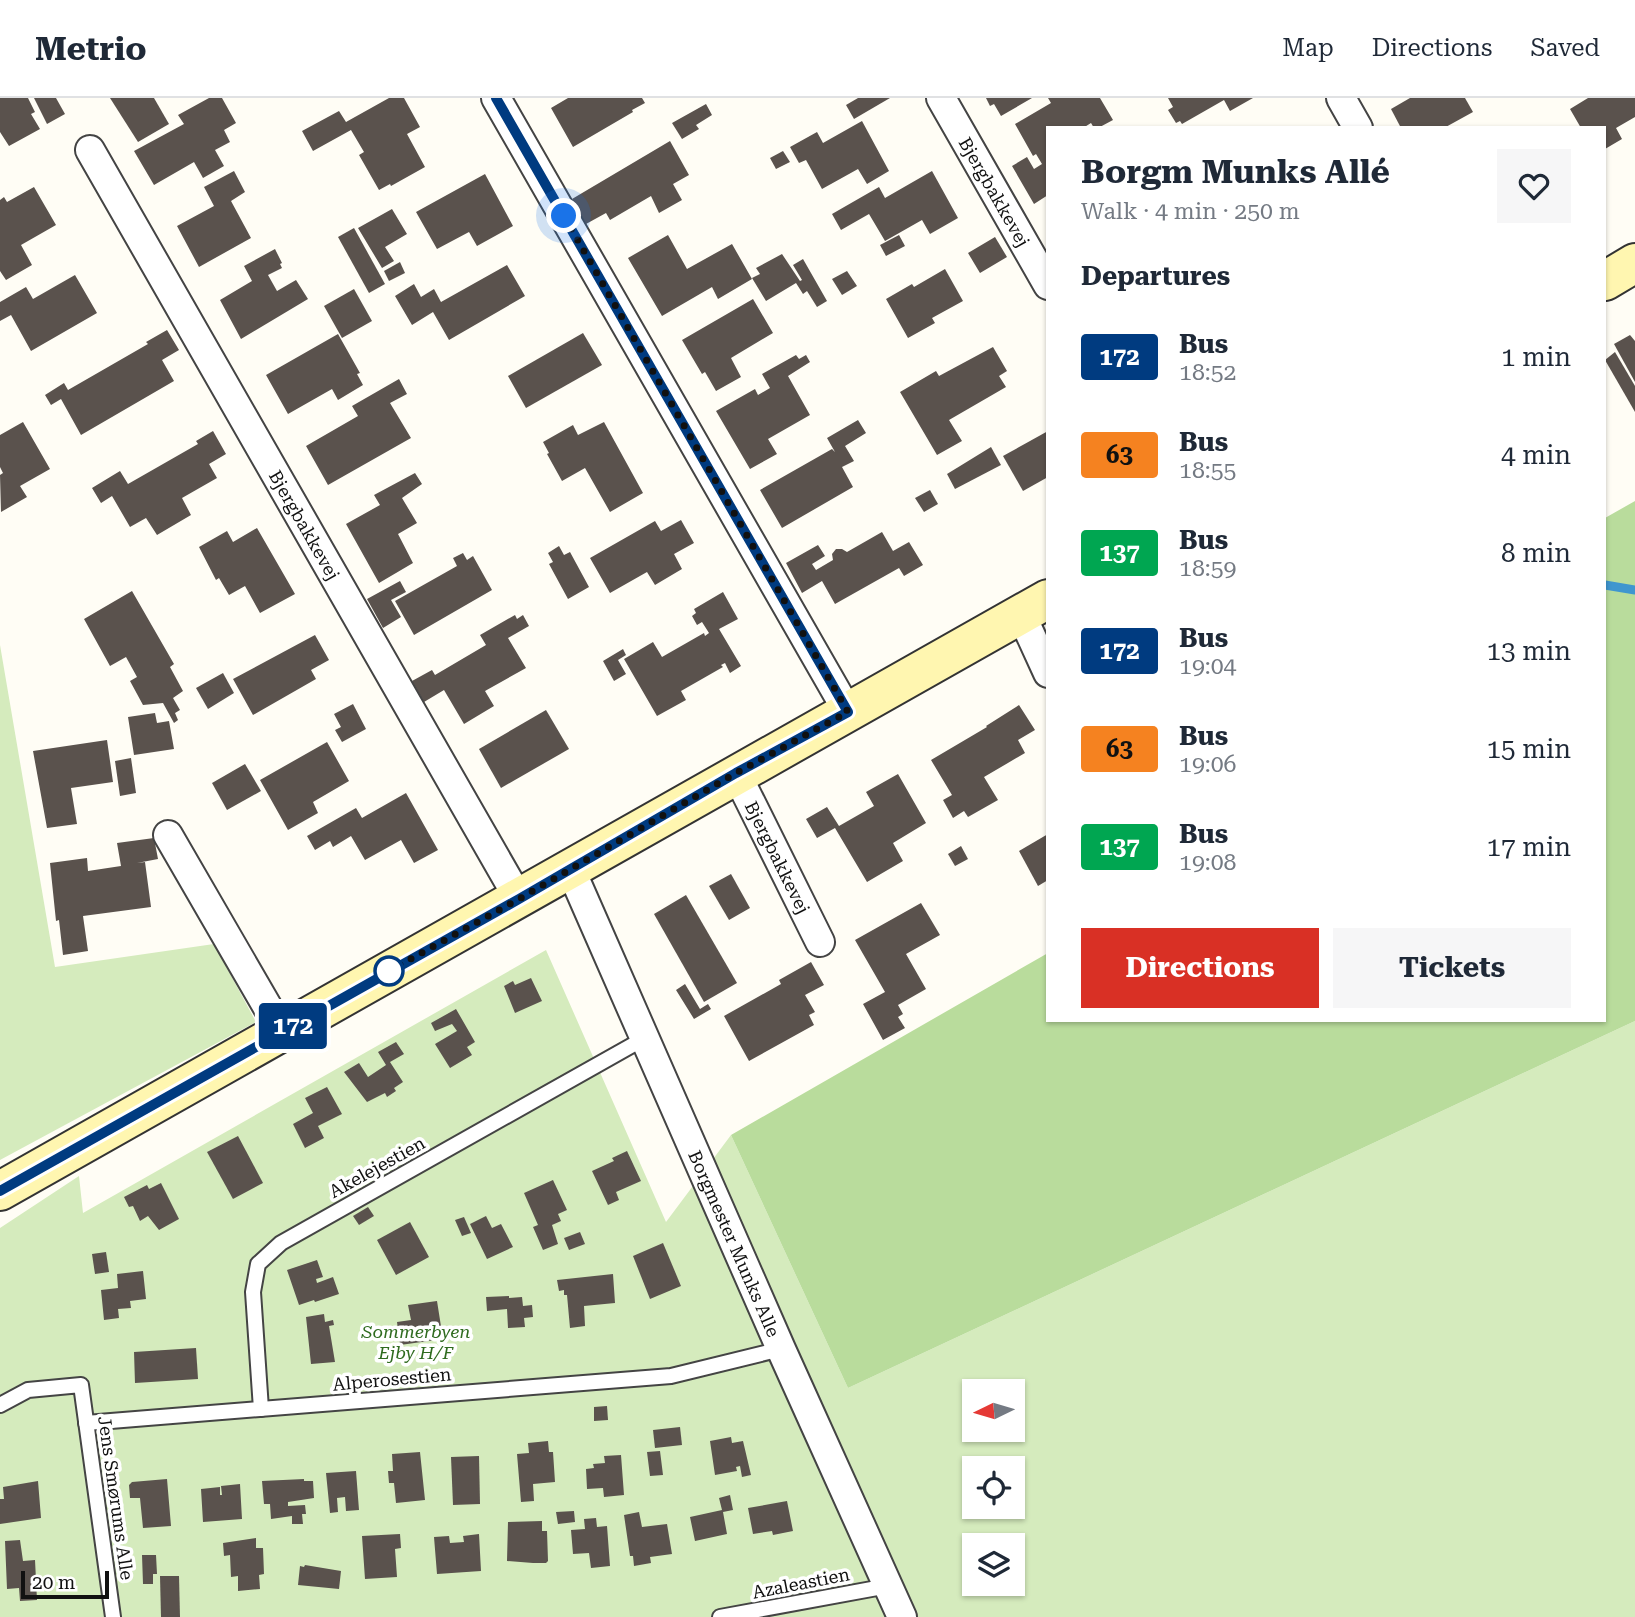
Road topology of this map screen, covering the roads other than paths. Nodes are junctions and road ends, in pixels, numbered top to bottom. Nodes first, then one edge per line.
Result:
1 (496, 98) edge
2 (941, 98) edge
3 (1341, 98) edge
4 (1357, 126) edge
5 (90, 150) dead end
6 (1635, 263) edge
7 (1606, 280) edge
8 (1046, 282) edge
9 (1035, 607) edge
10 (1046, 663) edge
11 (848, 712) junction
12 (736, 773) junction
13 (168, 835) dead end
14 (570, 869) junction
15 (519, 899) junction
16 (820, 942) dead end
17 (282, 1032) junction
18 (645, 1038) junction
19 (0, 1191) edge
20 (781, 1349) junction
21 (0, 1405) edge
22 (261, 1409) junction
23 (86, 1423) junction
24 (888, 1586) junction
25 (113, 1617) edge
26 (720, 1617) edge
27 (902, 1617) edge

1 - 11 street
2 - 8 street, Bjergbakkevej
3 - 4 street
5 - 15 street, Bjergbakkevej
6 - 7 street
9 - 10 street
9 - 11 street
11 - 12 street
12 - 14 street
12 - 16 street, Bjergbakkevej
13 - 17 street
14 - 15 street
14 - 18 street, Borgmester Munks Alle
15 - 17 street
17 - 19 street
18 - 20 street, Borgmester Munks Alle
18 - 22 lane, Akelejestien
20 - 22 lane, Alperosestien
20 - 24 street, Borgmester Munks Alle
21 - 23 lane, Jens Smørums Alle
22 - 23 lane, Alperosestien
23 - 25 lane, Jens Smørums Alle
24 - 26 lane, Azaleastien
24 - 27 street, Borgmester Munks Alle

